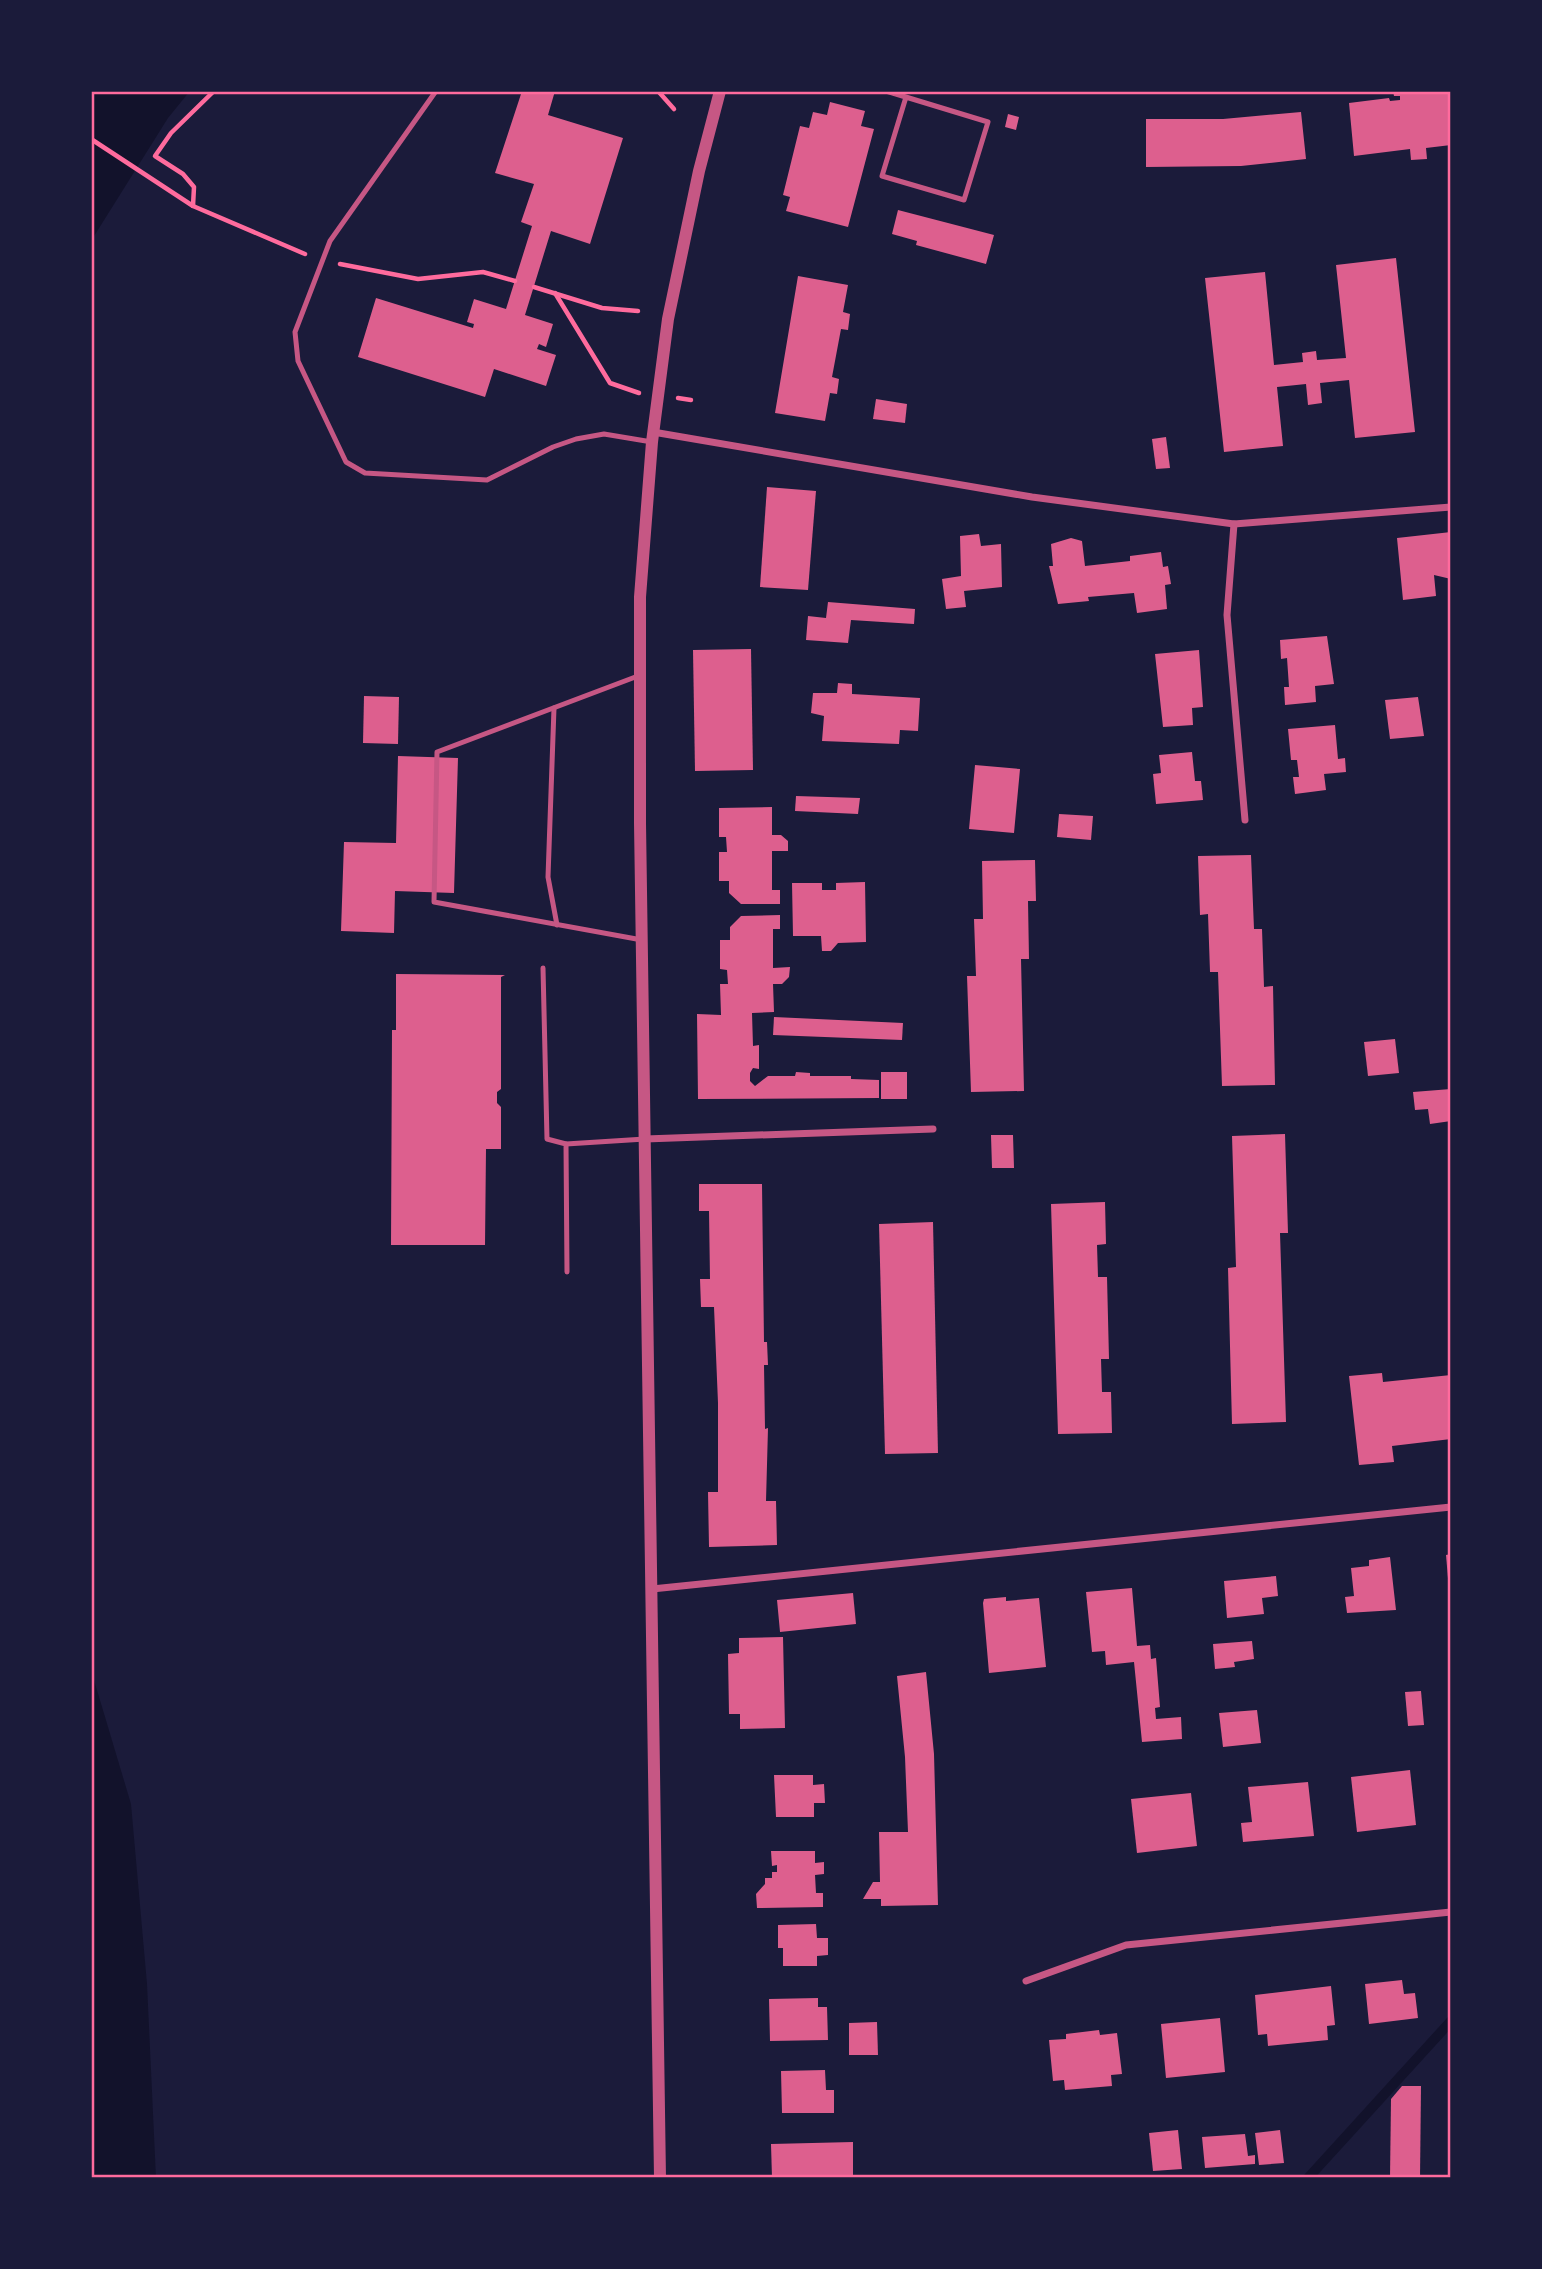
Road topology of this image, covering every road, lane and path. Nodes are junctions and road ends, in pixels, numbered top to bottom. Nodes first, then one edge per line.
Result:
1 (214, 91) edge
2 (436, 91) edge
3 (658, 91) edge
4 (720, 91) edge
5 (886, 91) edge
6 (906, 97) junction
7 (674, 109) dead end
8 (91, 139) edge
9 (173, 194) dead end
10 (193, 206) dead end
11 (534, 287) dead end
12 (555, 293) junction
13 (638, 311) dead end
14 (628, 391) dead end
15 (652, 437) junction
16 (1451, 506) edge
17 (1234, 524) junction
18 (638, 676) junction
19 (554, 708) junction
20 (1245, 820) dead end
21 (557, 925) junction
22 (642, 940) junction
23 (543, 968) dead end
24 (933, 1129) dead end
25 (645, 1139) junction
26 (566, 1144) junction
27 (567, 1272) dead end
28 (1451, 1507) edge
29 (652, 1589) junction
30 (1451, 1912) edge
31 (1026, 1980) dead end
32 (660, 2178) edge

1 - 10 path
2 - 15 lane
3 - 7 path
4 - 15 street
5 - 6 lane
6 - 6 lane
8 - 9 path
11 - 12 path
12 - 13 path
12 - 14 path
15 - 17 street
15 - 18 street
16 - 17 street
17 - 20 street
18 - 19 lane
18 - 22 street
19 - 21 lane
19 - 21 lane
21 - 22 lane
22 - 25 street
23 - 26 lane
24 - 25 street
25 - 26 lane
25 - 29 street
26 - 27 lane
28 - 29 street
29 - 32 street
30 - 31 street

